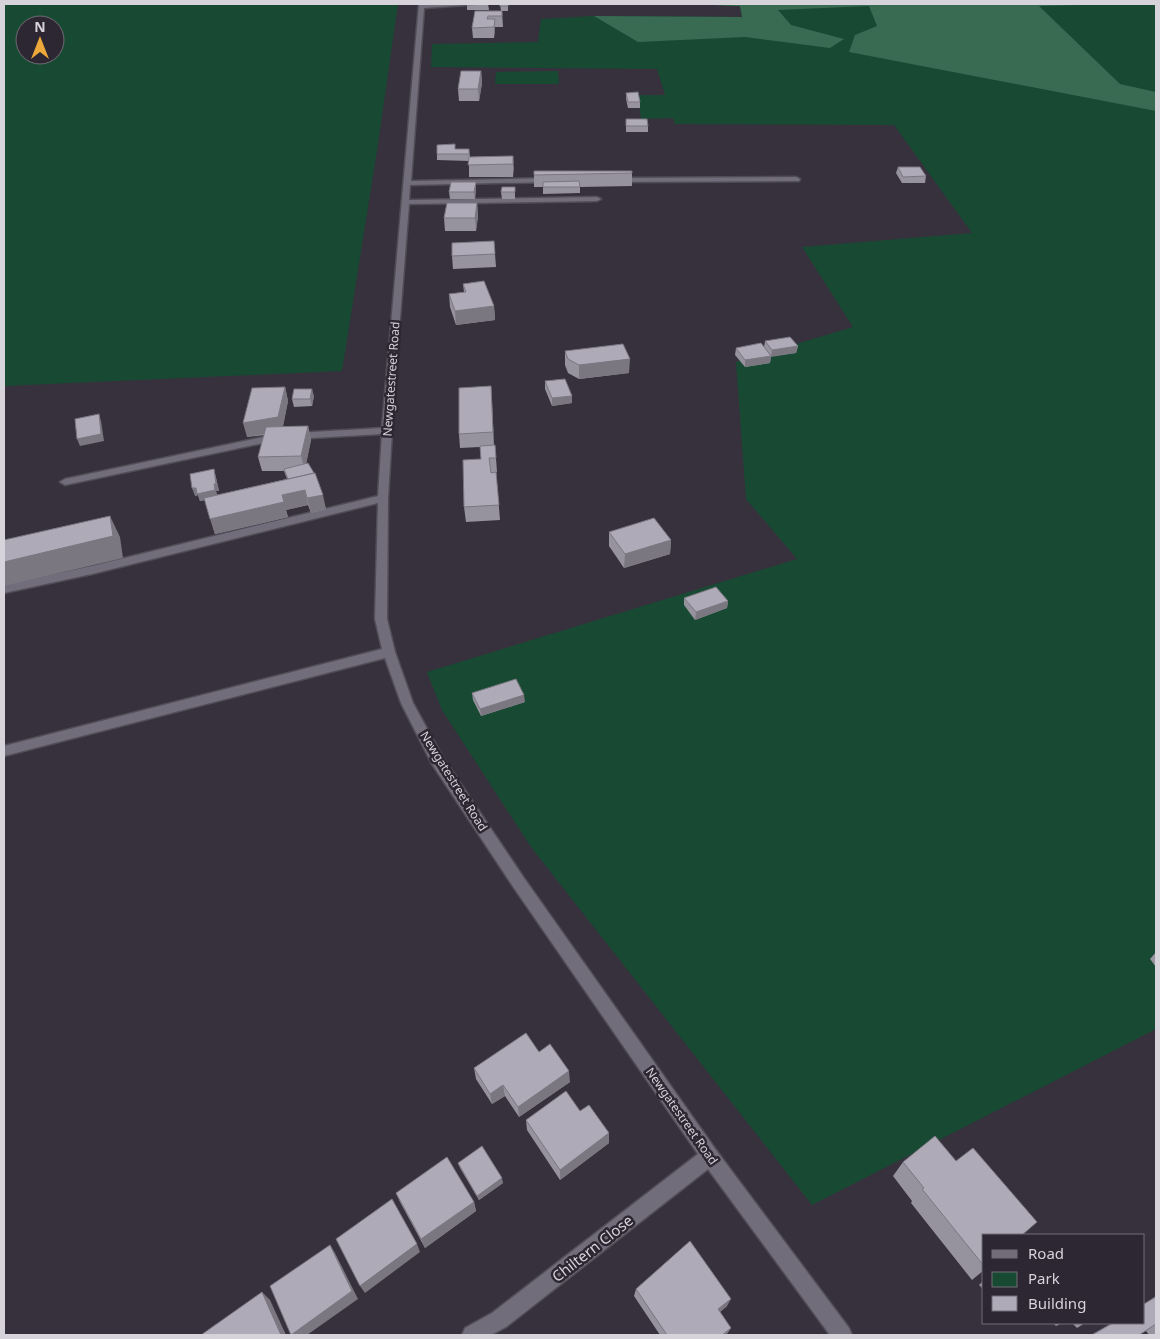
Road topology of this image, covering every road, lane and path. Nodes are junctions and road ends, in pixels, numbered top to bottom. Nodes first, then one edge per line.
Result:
1 (422, 5) edge
2 (463, 5) edge
3 (796, 179) dead end
4 (562, 180) edge
5 (609, 180) edge
6 (409, 183) junction
7 (597, 200) dead end
8 (406, 202) junction
9 (387, 430) junction
10 (65, 482) dead end
11 (384, 498) junction
12 (4, 589) edge
13 (389, 652) junction
14 (4, 751) edge
15 (710, 1156) junction
16 (472, 1335) edge
17 (842, 1335) edge

1 - 2 street
1 - 6 street, Newgatestreet Road
3 - 5 street
4 - 6 street
6 - 8 street, Newgatestreet Road
7 - 8 street
8 - 9 street, Newgatestreet Road
9 - 10 street
9 - 11 street, Newgatestreet Road
11 - 12 street
11 - 13 street, Newgatestreet Road
13 - 14 street
13 - 15 street, Newgatestreet Road
15 - 16 street, Chiltern Close
15 - 17 street, Newgatestreet Road

